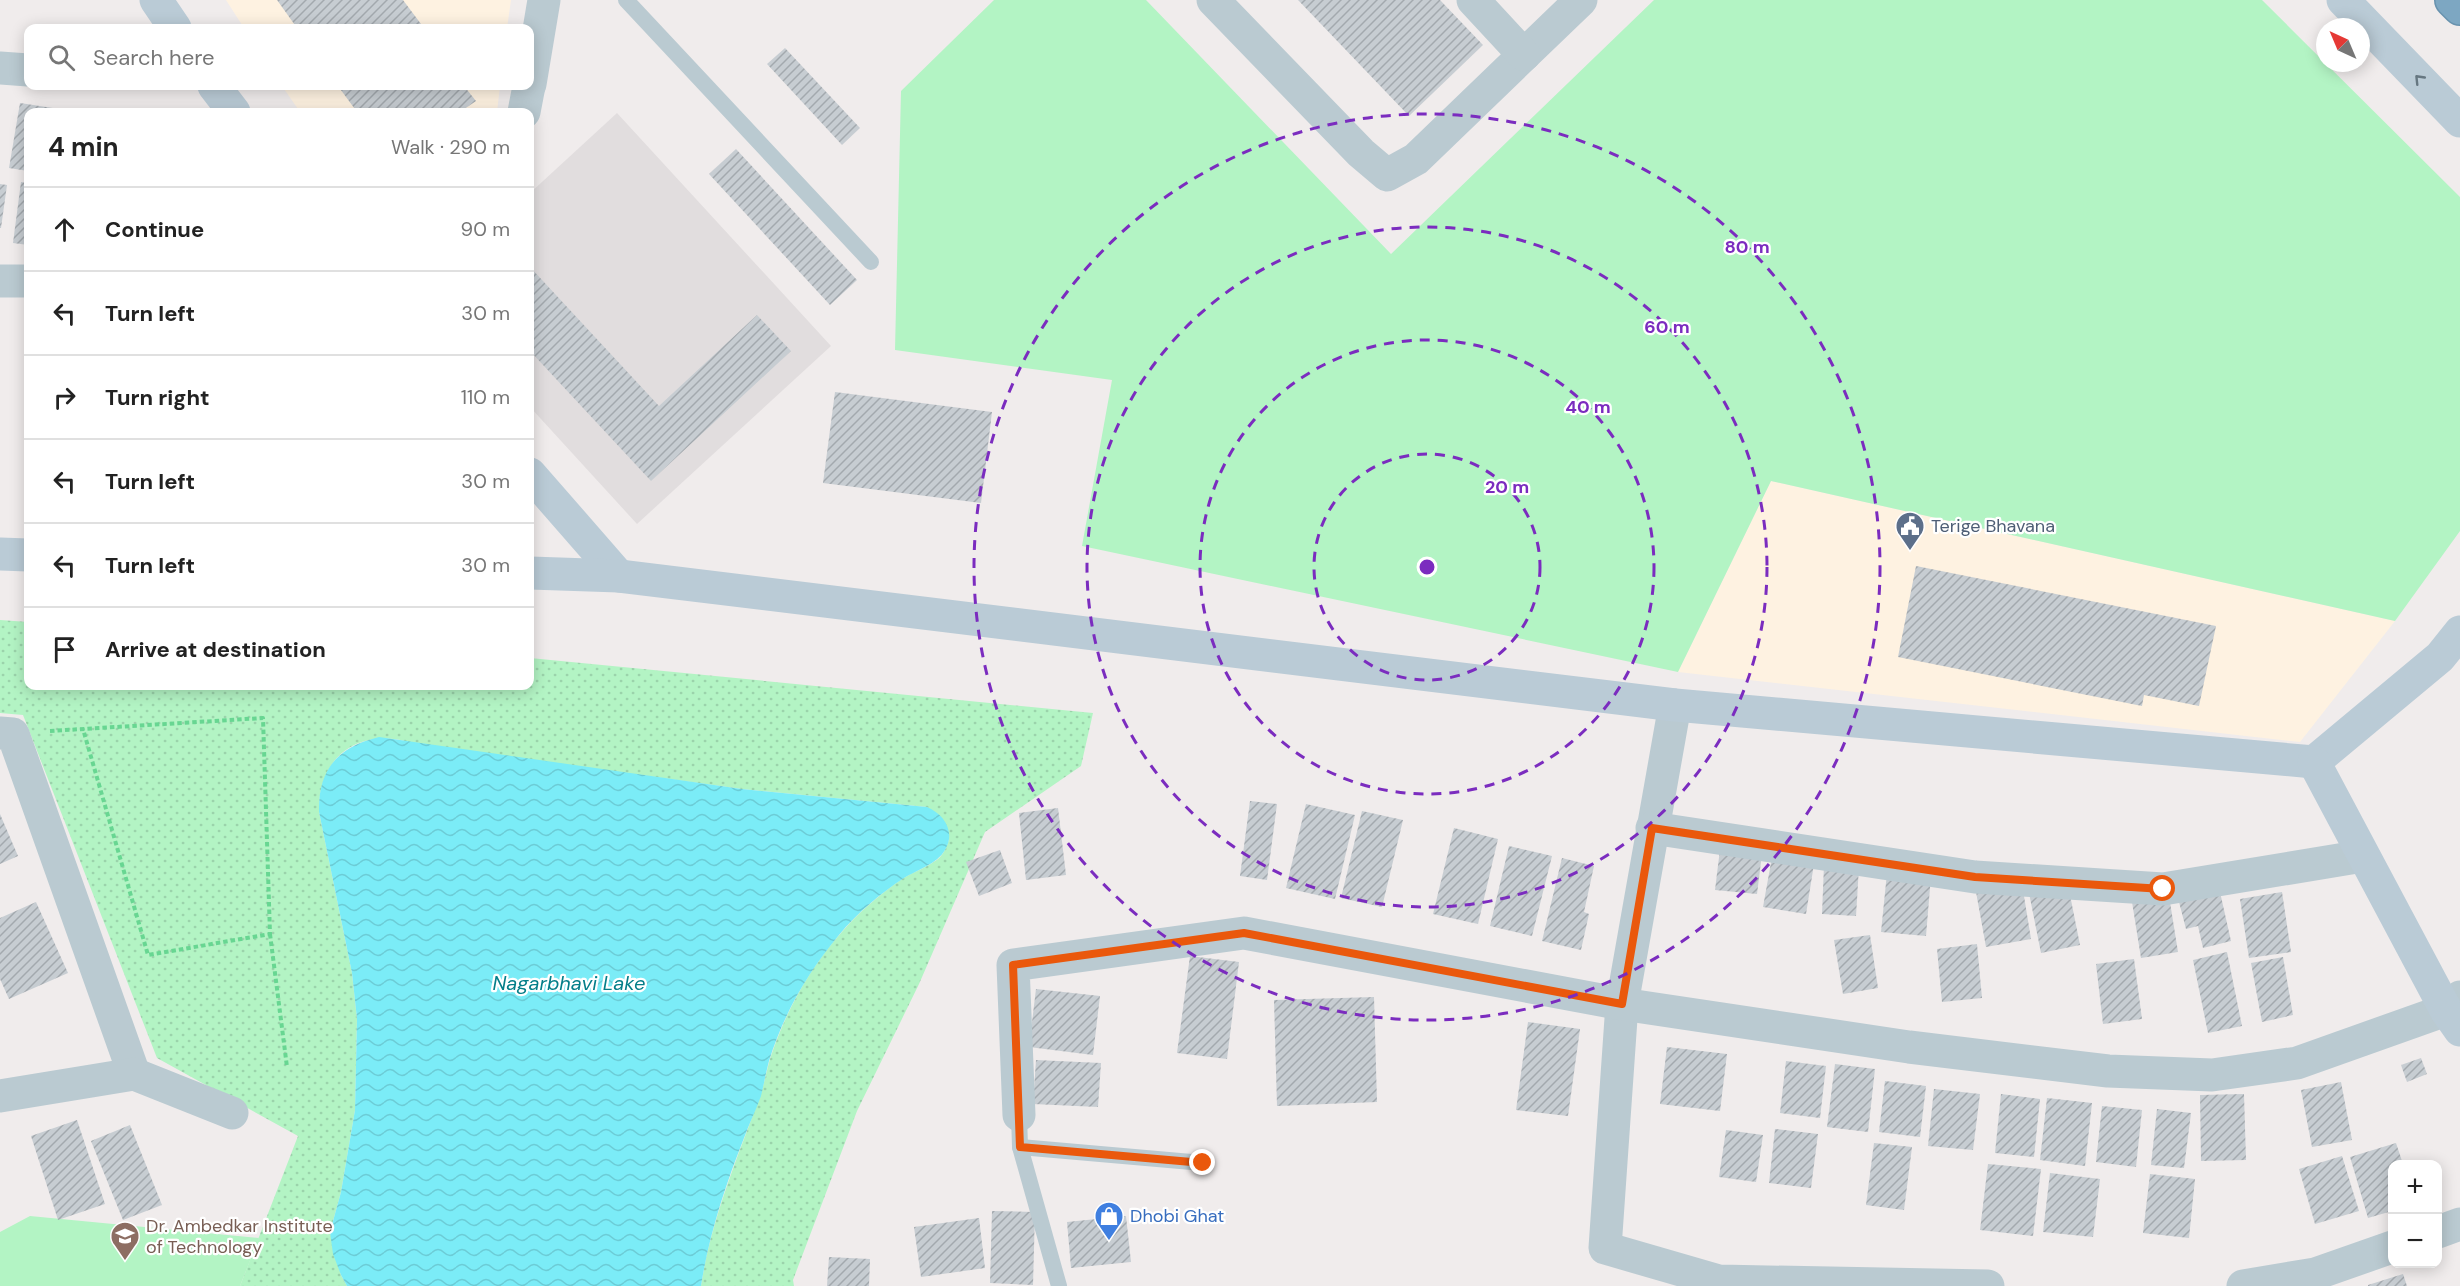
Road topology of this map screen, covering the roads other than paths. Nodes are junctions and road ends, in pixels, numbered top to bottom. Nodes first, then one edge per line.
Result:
1 (156, 0) edge
2 (544, 0) edge
3 (626, 0) edge
4 (1213, 0) edge
5 (1473, 0) edge
6 (2343, 0) edge
7 (2452, 0) edge
8 (1563, 6) edge
9 (2460, 8) edge
10 (172, 24) edge
11 (1524, 55) junction
12 (534, 57) edge
13 (0, 68) edge
14 (24, 70) edge
15 (217, 90) edge
16 (528, 90) edge
17 (231, 108) edge
18 (525, 108) edge
19 (2460, 121) edge
20 (871, 262) dead end
21 (0, 281) edge
22 (24, 281) edge
23 (534, 479) edge
24 (0, 554) edge
25 (24, 555) edge
26 (534, 573) edge
27 (619, 576) junction
28 (2460, 632) edge
29 (1675, 705) junction
30 (7, 733) edge
31 (2314, 762) junction
32 (1652, 828) junction
33 (2362, 856) junction
34 (1622, 1004) junction
35 (2456, 1012) edge
36 (134, 1074) junction
37 (0, 1096) edge
38 (232, 1113) dead end
39 (1020, 1131) junction
40 (1203, 1163) dead end
41 (2460, 1224) edge
42 (2442, 1231) edge
43 (2388, 1248) edge
44 (1059, 1286) edge
45 (1988, 1286) edge
46 (2243, 1286) edge

1 - 10 street
2 - 12 street
3 - 20 lane
4 - 11 street
5 - 11 street
19 -> 6 street
7 - 9 highway
8 - 11 street
13 - 14 street
15 - 17 street
16 - 18 street
21 - 22 street
23 - 27 street
24 - 25 street
26 - 27 street
27 - 29 street
28 - 31 street
29 - 31 street
29 - 32 street
30 - 36 street
31 - 33 street
32 - 33 street
32 - 34 street
33 - 35 street
34 - 35 street
34 - 39 street
34 - 45 street
36 - 37 street
36 - 38 street
39 - 40 lane
39 - 44 lane
41 - 42 street
43 - 46 street

